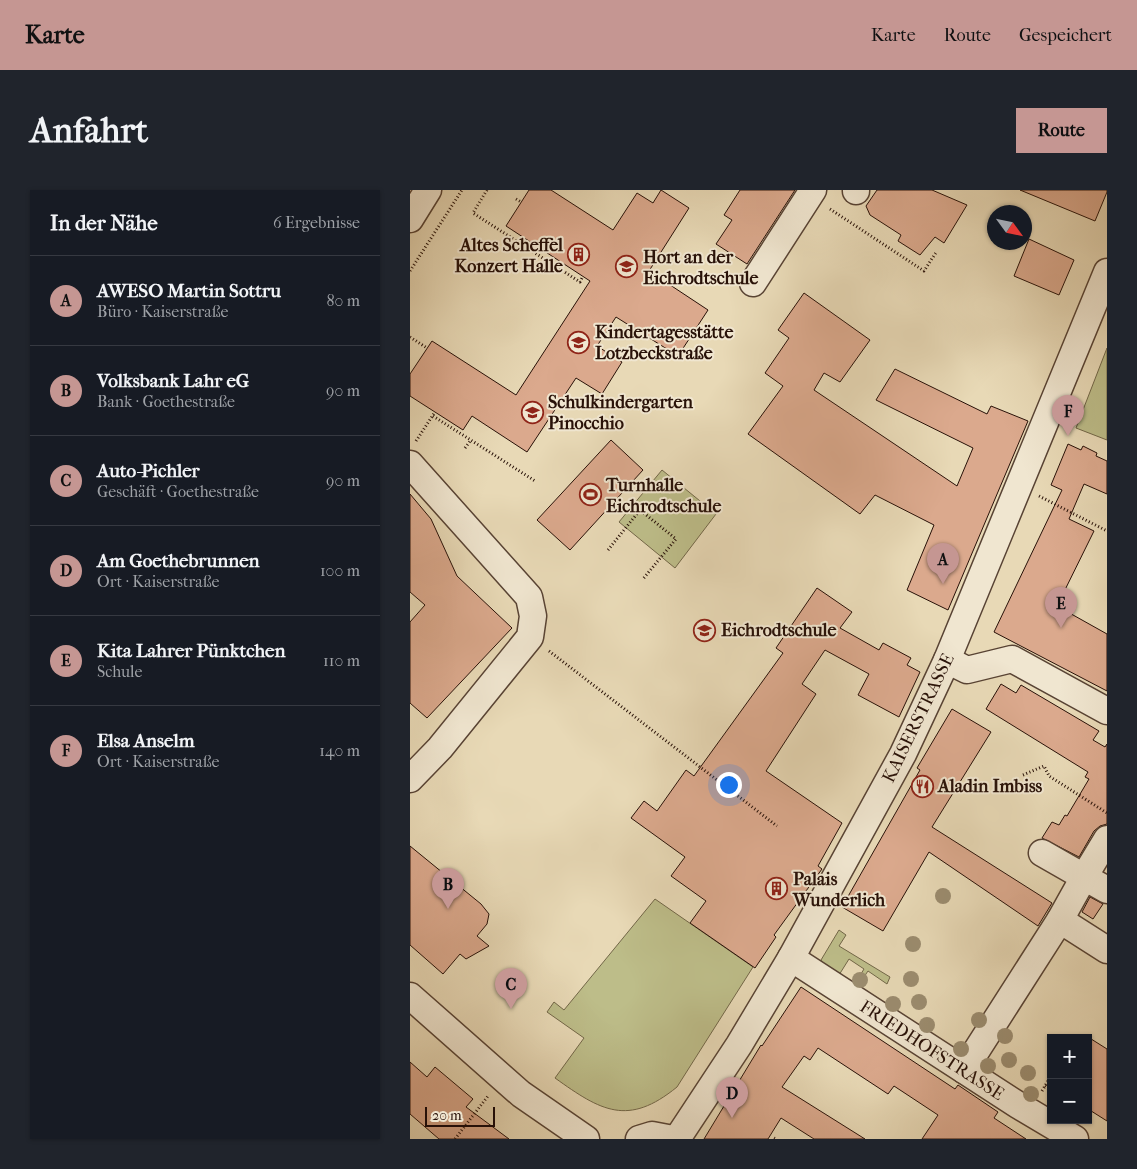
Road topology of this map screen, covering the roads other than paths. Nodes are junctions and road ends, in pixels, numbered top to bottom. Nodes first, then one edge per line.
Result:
1 (428, 190) edge
2 (821, 200) edge
3 (410, 219) edge
4 (1107, 272) edge
5 (753, 283) dead end
6 (412, 454) edge
7 (947, 660) junction
8 (1107, 711) edge
9 (410, 779) edge
10 (1107, 839) edge
11 (1042, 853) dead end
12 (1084, 877) junction
13 (1107, 890) edge
14 (1060, 920) junction
15 (1107, 950) edge
16 (790, 958) junction
17 (410, 996) edge
18 (964, 1070) junction
19 (586, 1139) edge
20 (639, 1139) edge
21 (673, 1139) edge
22 (677, 1139) edge
23 (1075, 1139) edge

1 - 3 street
2 - 5 street
4 - 7 street, KAISERSTRASSE
6 - 9 street
7 - 8 street
7 - 16 street, KAISERSTRASSE
10 - 12 street
11 - 12 street
12 - 13 street
12 - 14 street
14 - 15 street
14 - 18 street
16 - 18 street, FRIEDHOFSTRASSE
16 - 22 street, KAISERSTRASSE
17 - 19 street
18 - 23 street, FRIEDHOFSTRASSE
20 - 21 street

